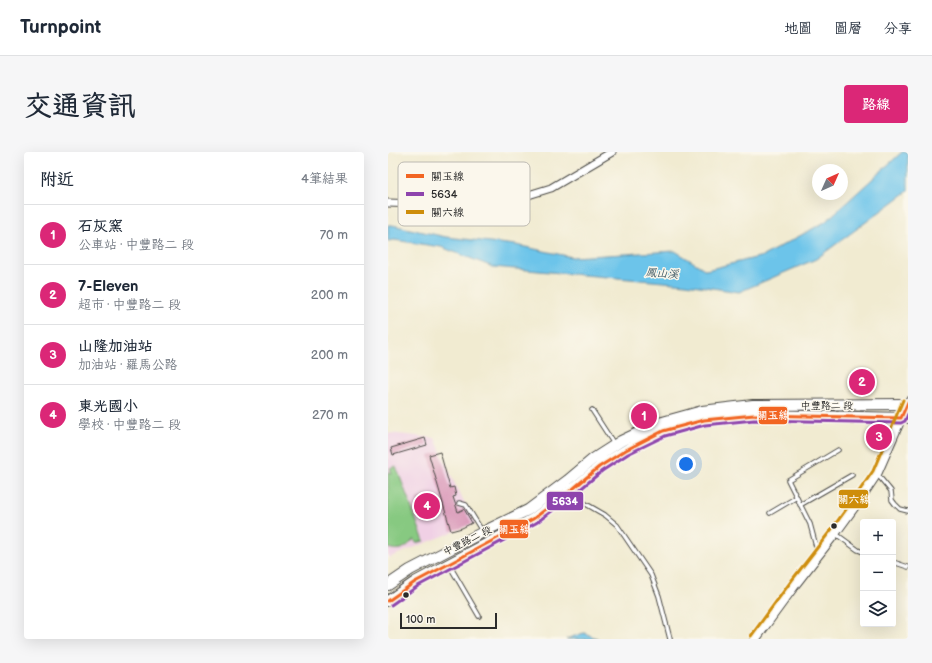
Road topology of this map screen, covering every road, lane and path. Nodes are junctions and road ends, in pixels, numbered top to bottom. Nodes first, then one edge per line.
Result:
1 (612, 152) edge
2 (530, 194) edge
3 (388, 203) edge
4 (398, 203) edge
5 (907, 404) edge
6 (592, 410) dead end
7 (905, 418) edge
8 (653, 431) junction
9 (615, 445) junction
10 (838, 450) dead end
11 (877, 473) junction
12 (852, 475) dead end
13 (566, 490) junction
14 (797, 498) junction
15 (459, 504) dead end
16 (800, 505) junction
17 (908, 511) edge
18 (770, 512) dead end
19 (482, 532) junction
20 (835, 533) junction
21 (860, 551) edge
22 (818, 555) junction
23 (451, 563) junction
24 (896, 563) edge
25 (908, 567) edge
26 (388, 585) edge
27 (388, 601) edge
28 (479, 616) dead end
29 (670, 639) edge
30 (755, 639) edge

1 - 2 street
3 - 4 street
5 - 7 main road
5 - 8 main road, 中豐路二 段
6 - 9 lane
7 - 8 main road, 中豐路二 段
7 - 11 main road
8 - 9 main road, 中豐路二 段
8 - 13 main road, 中豐路二 段
9 - 13 main road, 中豐路二 段
10 - 14 lane
11 - 17 lane
11 - 20 main road
12 - 16 lane
13 - 19 main road, 中豐路二 段
13 - 23 main road, 中豐路二 段
13 - 29 lane
14 - 16 lane
14 - 18 lane
15 - 19 lane
16 - 22 lane
19 - 26 main road, 中豐路二 段
20 - 21 lane
20 - 22 main road
22 - 30 main road
23 - 27 main road, 中豐路二 段
23 - 28 lane
24 - 25 lane

